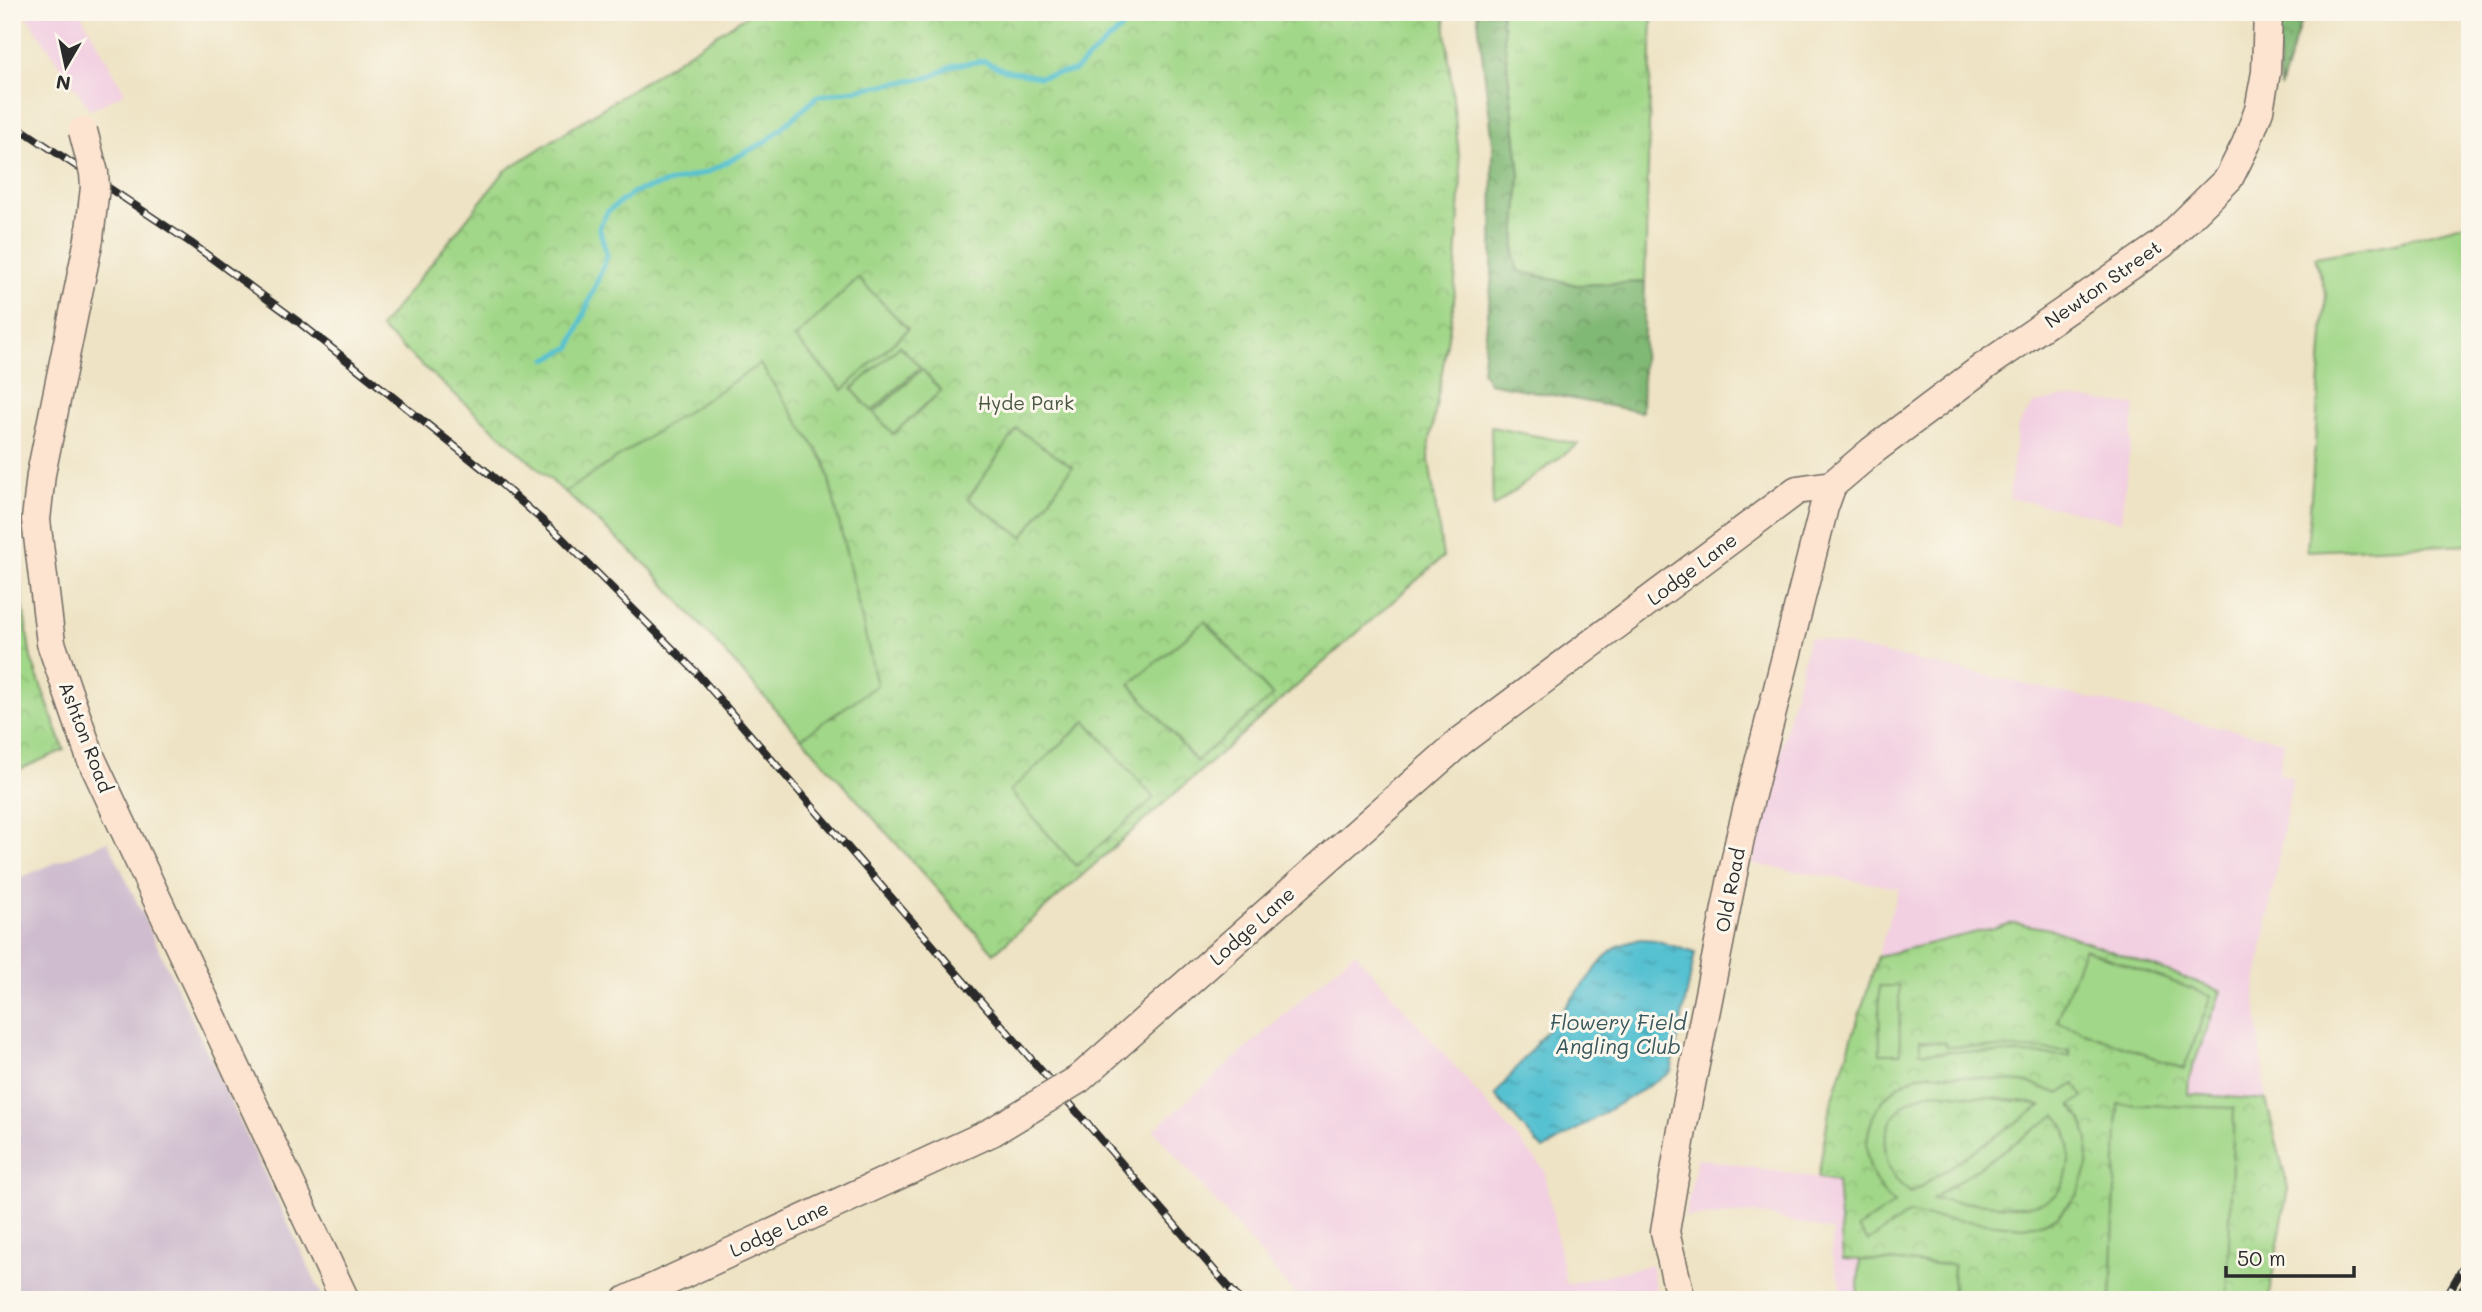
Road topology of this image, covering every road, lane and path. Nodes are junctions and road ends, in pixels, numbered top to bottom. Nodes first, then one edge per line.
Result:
1 (2268, 12) edge
2 (83, 131) dead end
3 (1832, 485) junction
4 (345, 1300) edge
5 (627, 1300) edge
6 (1681, 1300) edge

1 - 3 street, Newton Street
2 - 4 street, Ashton Road, bridge
3 - 5 street, Lodge Lane, bridge
3 - 6 street, Old Road

